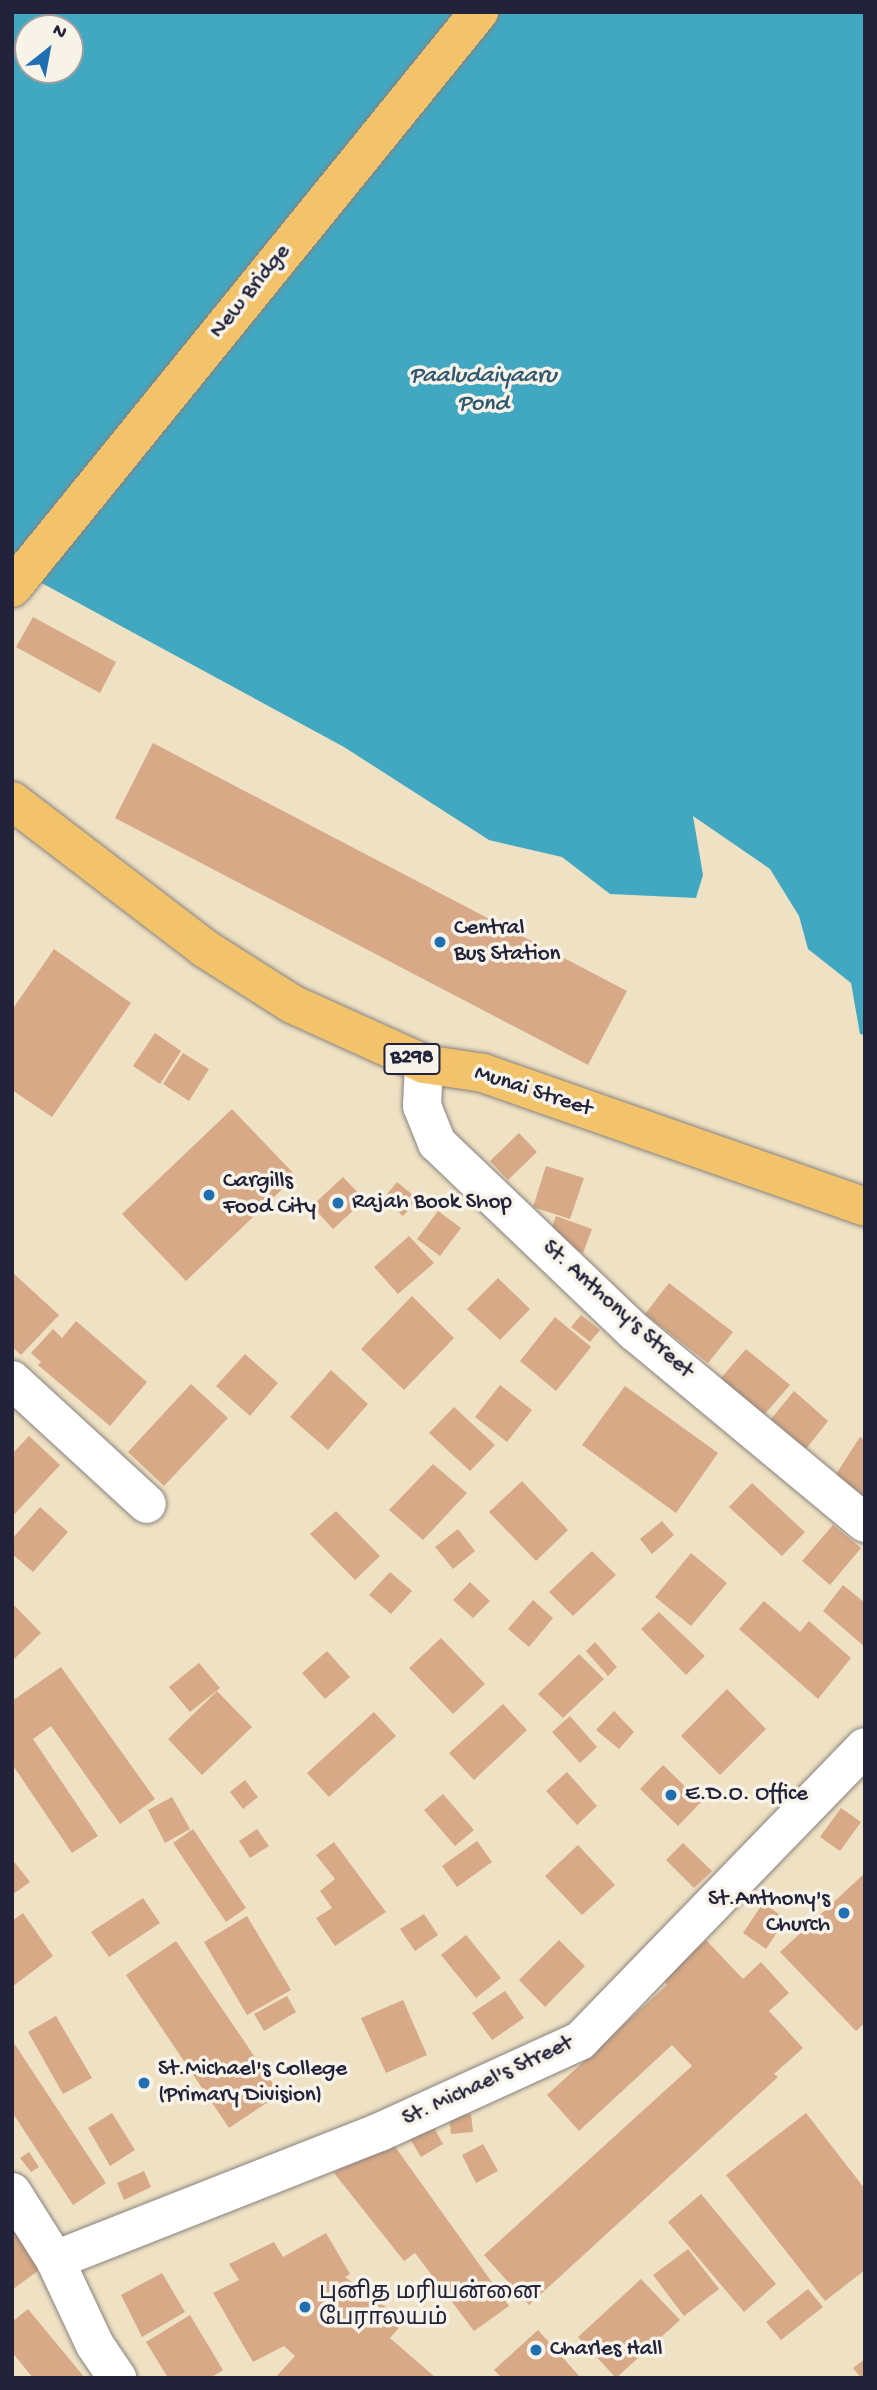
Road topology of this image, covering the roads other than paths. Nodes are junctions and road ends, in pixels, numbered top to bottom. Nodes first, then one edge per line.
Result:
1 (479, 12) edge
2 (19, 581) edge
3 (12, 801) edge
4 (424, 1064) junction
5 (865, 1207) edge
6 (12, 1380) edge
7 (147, 1504) dead end
8 (865, 1523) edge
9 (865, 1747) edge
10 (12, 2192) edge
11 (55, 2260) junction
12 (117, 2378) edge

1 - 2 main road, New Bridge
3 - 4 main road, Munai Street / B298
4 - 5 main road, Munai Street / B298
4 - 8 street, St. Anthony's Street
6 - 7 street
9 - 11 street, St. Michael's Street
10 - 11 street
11 - 12 street

